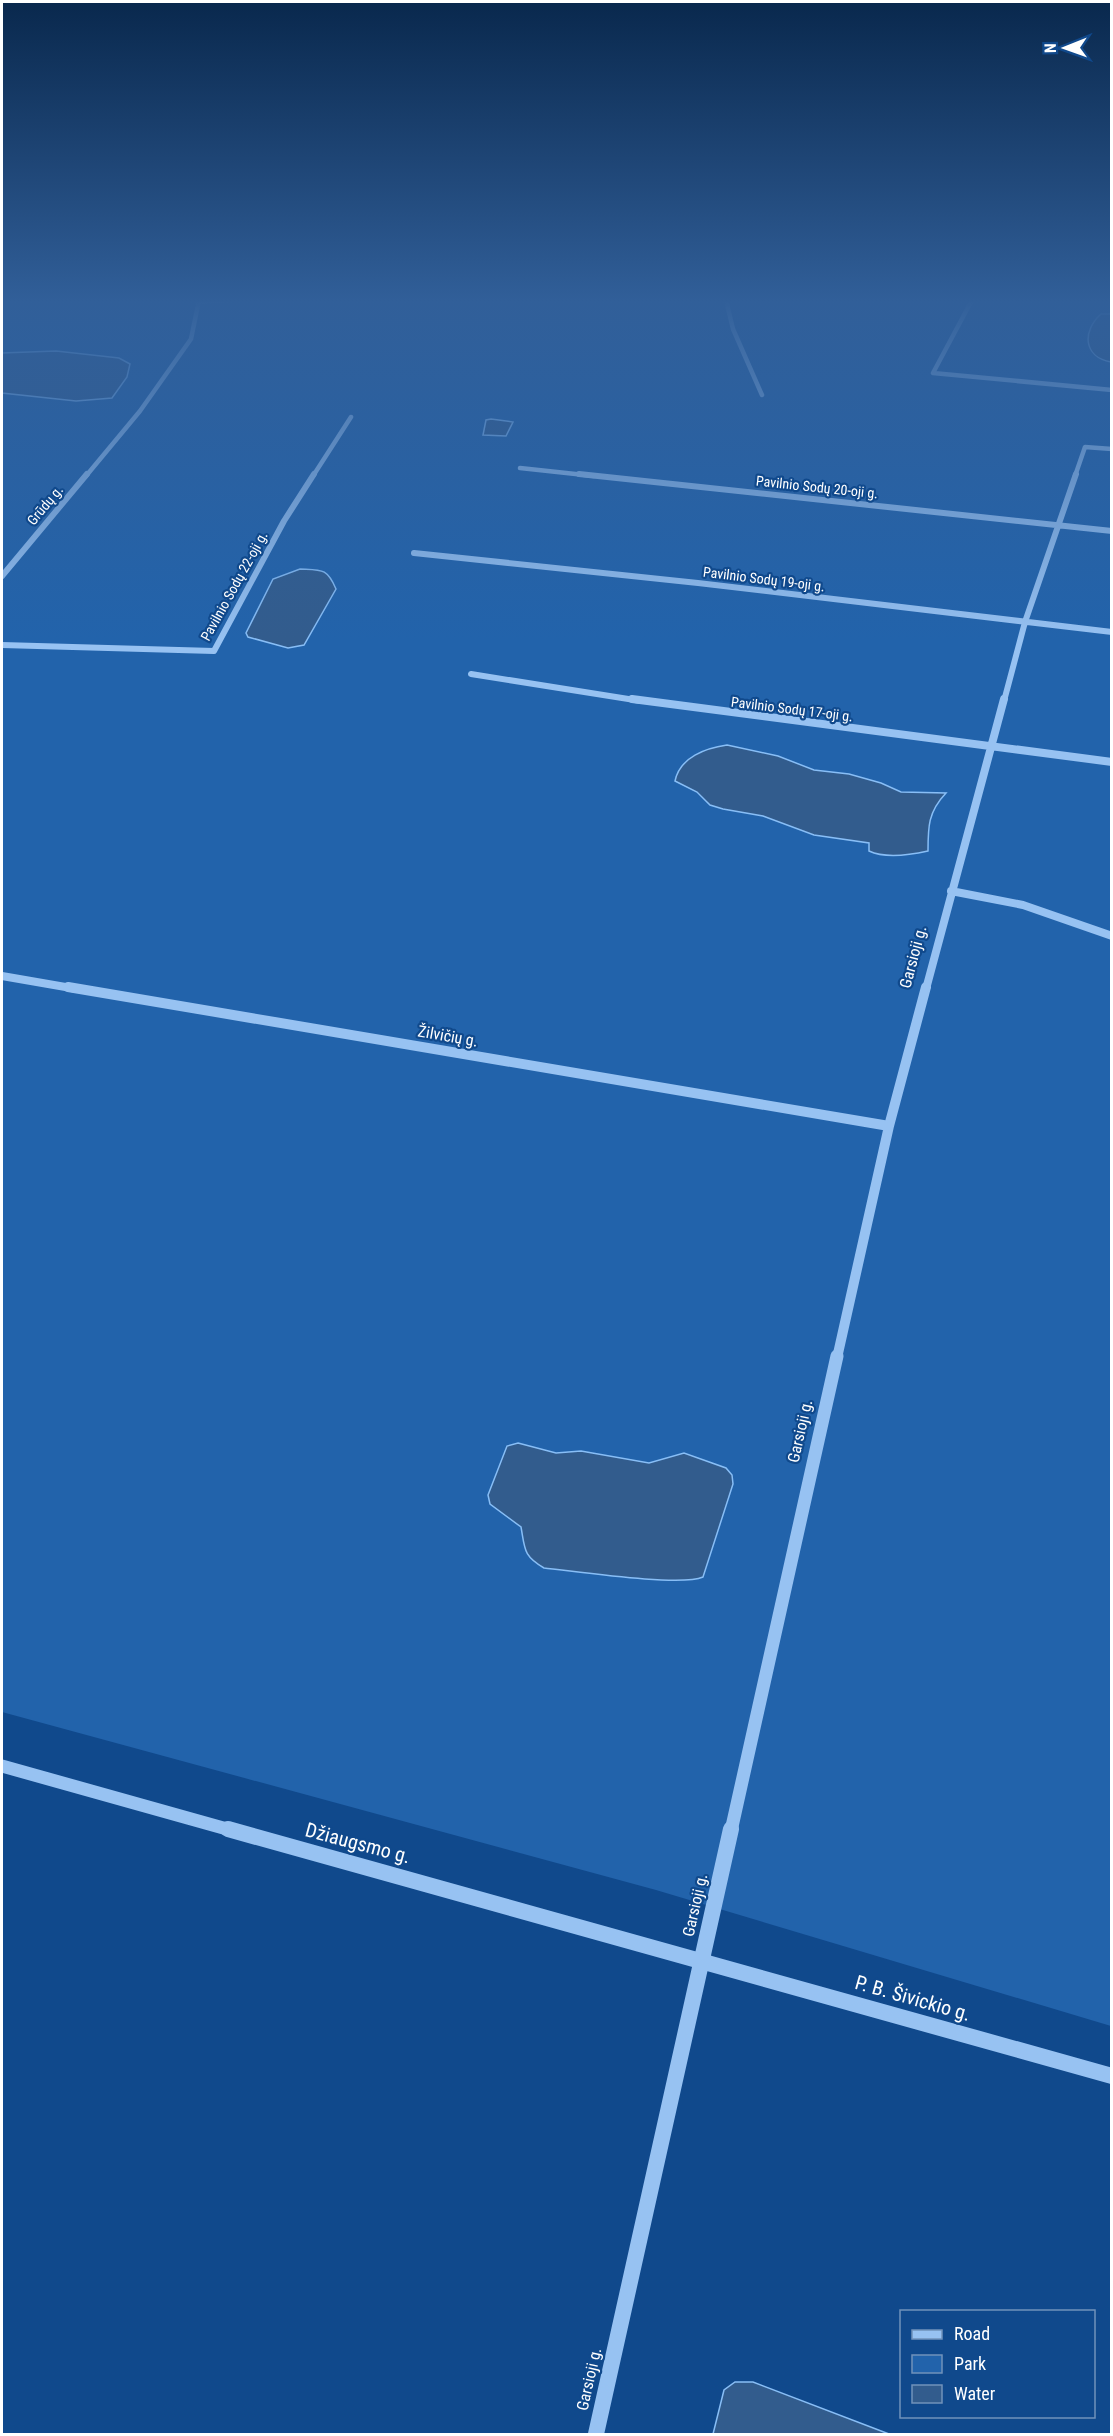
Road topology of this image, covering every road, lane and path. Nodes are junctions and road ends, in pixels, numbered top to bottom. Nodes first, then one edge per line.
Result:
1 (138, 414) edge
2 (351, 417) dead end
3 (1112, 449) edge
4 (520, 468) dead end
5 (1059, 525) junction
6 (1112, 531) edge
7 (414, 553) dead end
8 (2, 576) edge
9 (1025, 622) junction
10 (1112, 632) edge
11 (2, 645) edge
12 (471, 674) dead end
13 (990, 746) junction
14 (1112, 762) edge
15 (951, 891) junction
16 (1112, 936) edge
17 (2, 975) edge
18 (889, 1125) junction
19 (2, 1766) edge
20 (703, 1960) junction
21 (1112, 2076) edge
22 (596, 2434) edge

1 - 8 street, Grūdų g.
2 - 11 street, Pavilnio Sodų 22-oji g.
3 - 5 street, Garsioji g.
4 - 5 street, Pavilnio Sodų 20-oji g.
5 - 6 street, Pavilnio Sodų 20-oji g.
5 - 9 street, Garsioji g.
7 - 9 street, Pavilnio Sodų 19-oji g.
9 - 10 street, Pavilnio Sodų 19-oji g.
9 - 13 street, Garsioji g.
12 - 13 street, Pavilnio Sodų 17-oji g.
13 - 14 street, Pavilnio Sodų 17-oji g.
13 - 15 street, Garsioji g.
15 - 16 street
15 - 18 street, Garsioji g.
17 - 18 street, Žilvičių g.
18 - 20 street, Garsioji g.
19 - 20 street, Džiaugsmo g.
20 - 21 street, P. B. Šivickio g.
20 - 22 street, Garsioji g.

